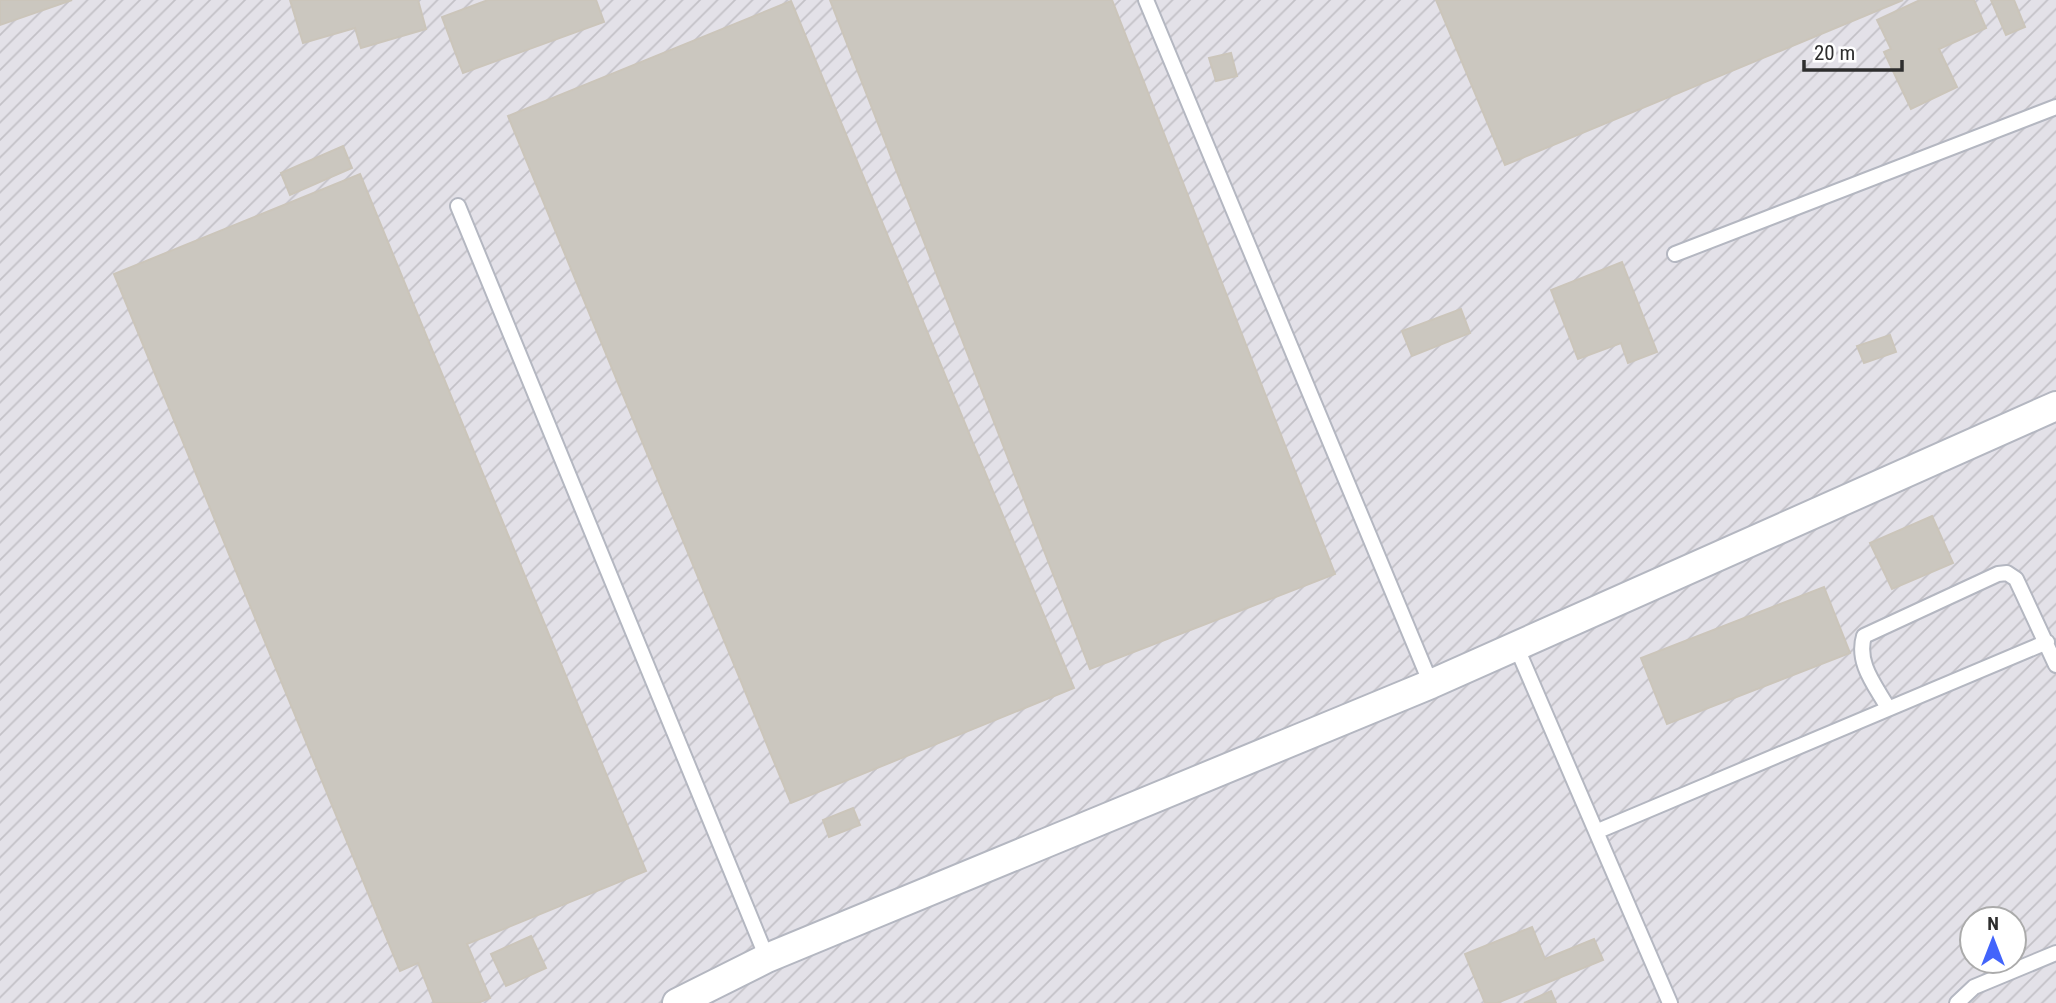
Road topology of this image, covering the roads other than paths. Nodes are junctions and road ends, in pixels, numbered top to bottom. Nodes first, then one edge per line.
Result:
1 (1146, 0) edge
2 (2056, 107) edge
3 (457, 206) dead end
4 (1675, 254) dead end
5 (2056, 406) edge
6 (2047, 642) junction
7 (1516, 646) junction
8 (2056, 665) edge
9 (1431, 684) junction
10 (1888, 708) junction
11 (1598, 831) junction
12 (2056, 953) edge
13 (767, 958) junction
14 (677, 1003) edge
15 (1671, 1003) edge
16 (1957, 1003) edge

1 - 9 lane
2 - 4 lane
3 - 13 lane
5 - 7 street
6 - 8 lane
6 - 10 lane
6 - 10 lane
7 - 9 street
7 - 11 lane
9 - 13 street
10 - 11 lane
11 - 15 lane
12 - 16 lane
13 - 14 street

